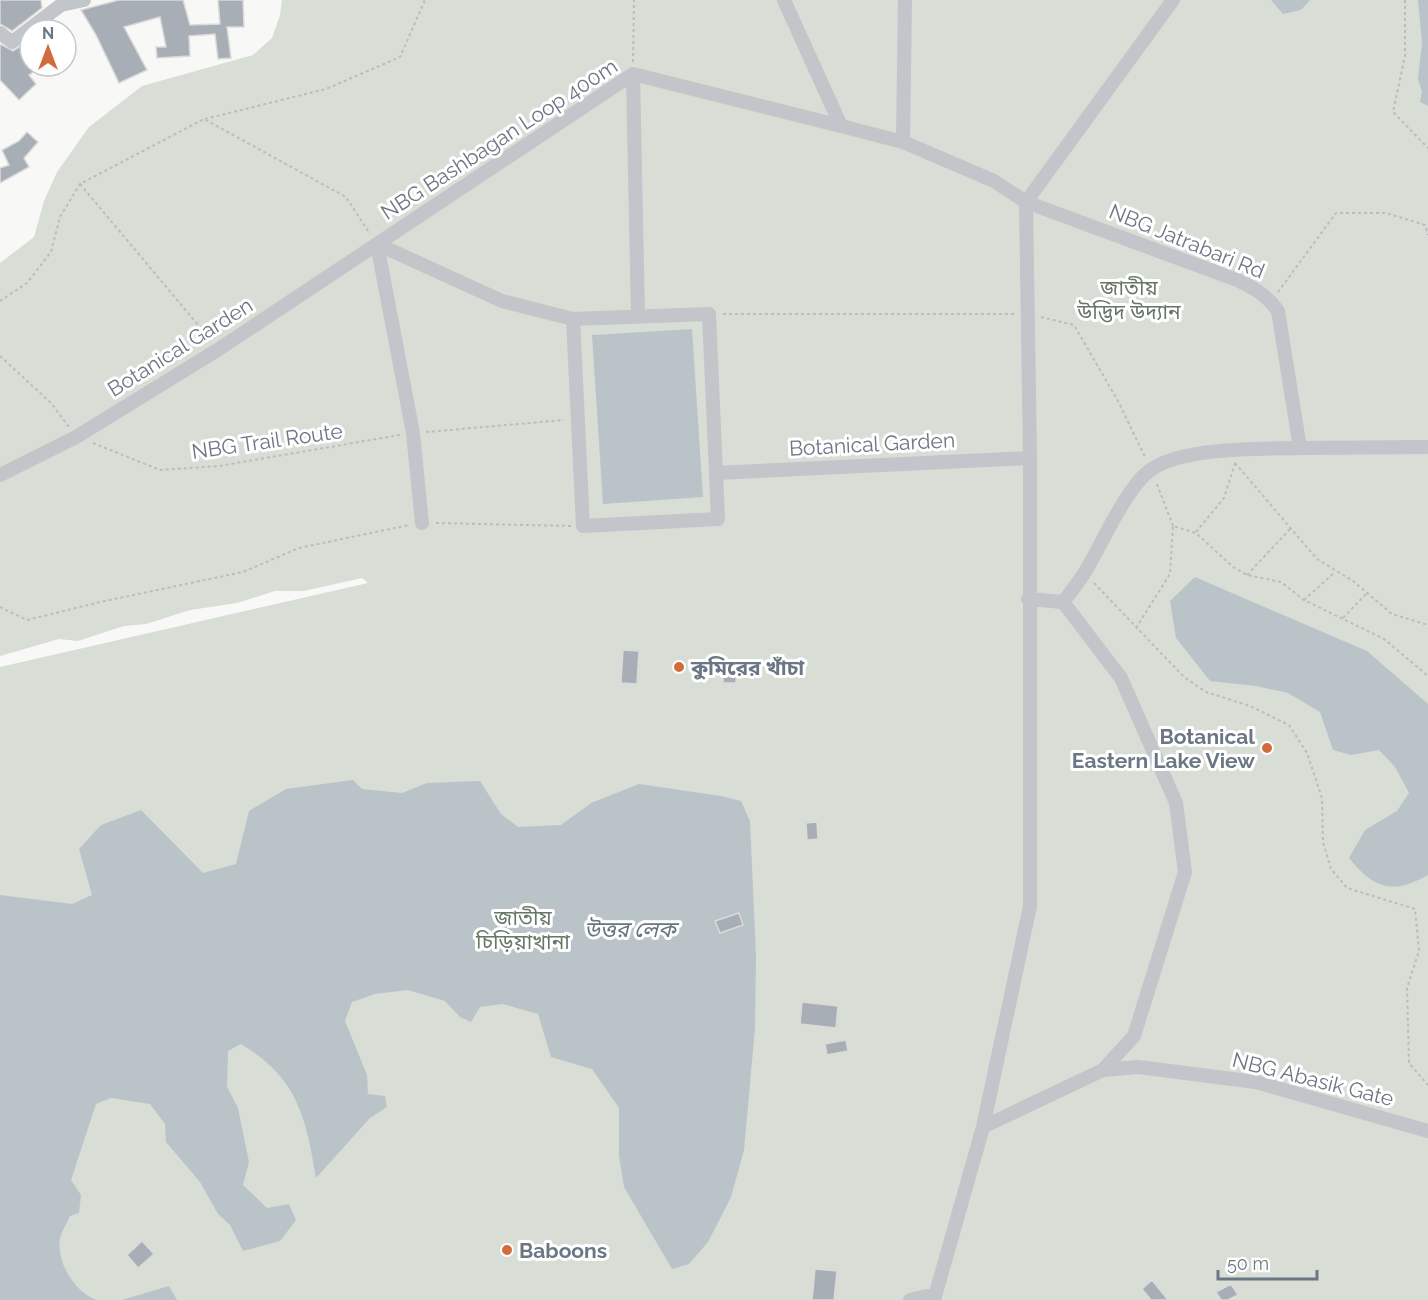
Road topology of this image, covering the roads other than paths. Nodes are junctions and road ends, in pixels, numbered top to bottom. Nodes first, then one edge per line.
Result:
1 (84, 0) edge
2 (783, 0) edge
3 (905, 0) edge
4 (1173, 0) edge
5 (0, 33) edge
6 (633, 74) junction
7 (841, 126) junction
8 (903, 142) junction
9 (1026, 202) junction
10 (377, 244) junction
11 (638, 317) junction
12 (573, 319) junction
13 (1428, 447) edge
14 (1300, 448) junction
15 (1030, 458) junction
16 (717, 473) junction
17 (0, 475) edge
18 (422, 522) road end
19 (1028, 599) junction
20 (1064, 602) junction
21 (1103, 1070) junction
22 (983, 1127) junction
23 (1428, 1131) edge
24 (935, 1297) edge
25 (910, 1300) edge

1 - 5 street
2 - 7 street
3 - 8 street
4 - 9 street
6 - 7 street
6 - 10 street, NBG Bashbagan Loop 400m
6 - 11 street, NBG Bashbagan Loop 400m
7 - 8 street, NBG Jatrabari Rd
8 - 9 street, NBG Jatrabari Rd
9 - 14 street, NBG Jatrabari Rd
9 - 15 street
10 - 12 street, NBG Bashbagan Loop 400m
10 - 17 street, Botanical Garden
10 - 18 street
11 - 12 street, NBG Bashbagan Loop 400m
11 - 16 street
12 - 16 street
13 - 14 street
14 - 20 street
15 - 16 street, Botanical Garden
15 - 19 street
19 - 20 street
19 - 22 street
20 - 21 street
21 - 22 street, NBG Abasik Gate
21 - 23 street, NBG Abasik Gate
22 - 24 street
24 - 25 street

